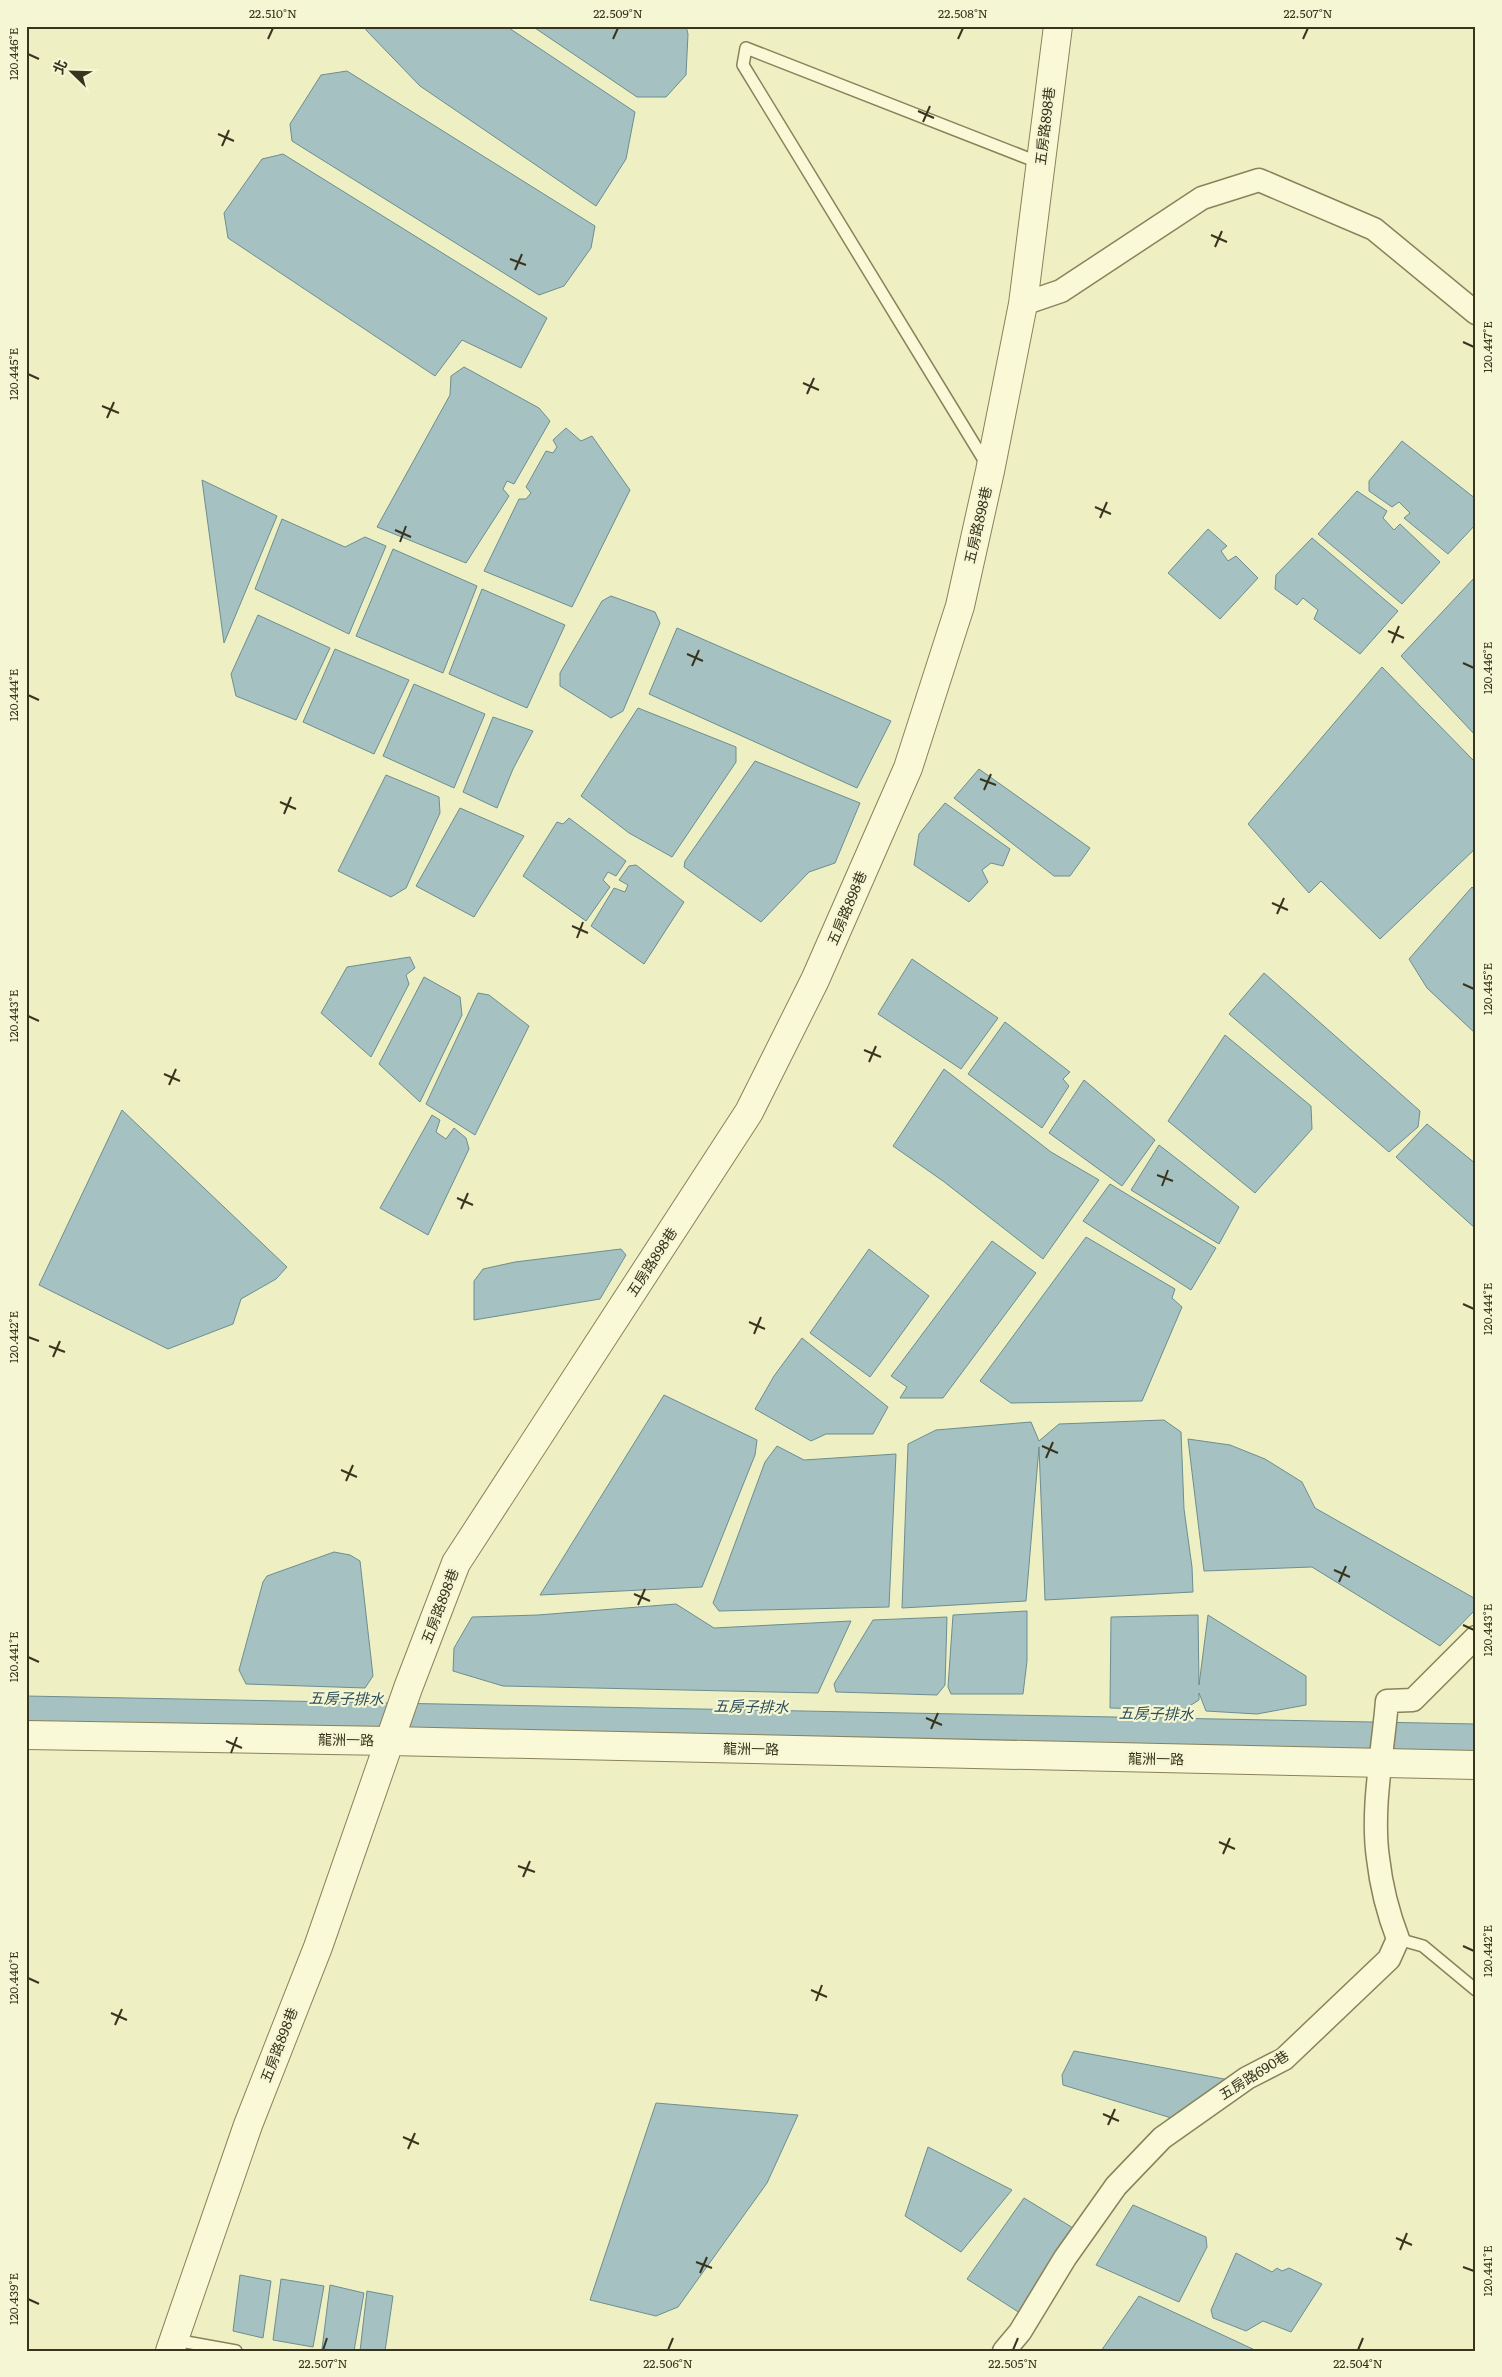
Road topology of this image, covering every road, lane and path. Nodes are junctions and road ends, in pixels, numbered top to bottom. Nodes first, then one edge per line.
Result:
1 (1058, 26) edge
2 (1040, 163) junction
3 (1023, 304) junction
4 (1476, 313) edge
5 (990, 471) junction
6 (1476, 1637) edge
7 (26, 1735) edge
8 (390, 1741) junction
9 (1381, 1764) junction
10 (1476, 1765) edge
11 (1398, 1939) junction
12 (1476, 1990) edge
13 (172, 2345) edge
14 (236, 2351) edge
15 (1004, 2351) edge

1 - 2 street, 五房路898巷
2 - 3 street, 五房路898巷
2 - 5 lane
3 - 4 street
3 - 5 street, 五房路898巷
5 - 8 street, 五房路898巷
6 - 9 street
7 - 8 street, 龍洲一路
8 - 9 street, 龍洲一路
8 - 13 street, 五房路898巷
9 - 10 street, 龍洲一路
9 - 11 street
11 - 12 lane
11 - 15 street, 五房路690巷
13 - 14 lane

